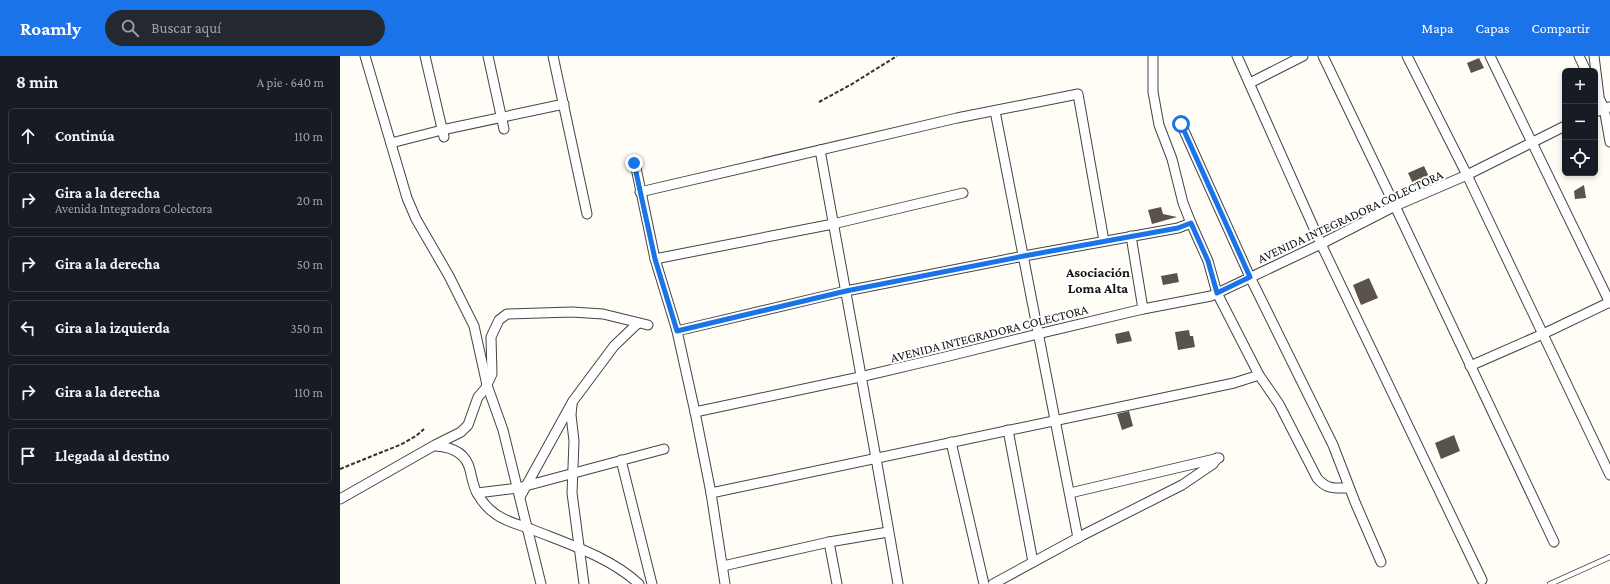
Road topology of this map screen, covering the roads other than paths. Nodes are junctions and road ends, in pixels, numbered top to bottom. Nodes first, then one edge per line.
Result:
1 (365, 56) edge
2 (426, 56) edge
3 (488, 56) edge
4 (553, 56) edge
5 (1153, 56) edge
6 (1237, 56) edge
7 (1303, 56) edge
8 (1323, 56) edge
9 (1407, 56) edge
10 (1490, 56) edge
11 (1579, 56) edge
12 (1594, 56) edge
13 (1585, 68) edge
14 (1250, 83) junction
15 (1598, 95) edge
16 (1600, 99) junction
17 (564, 104) junction
18 (1607, 107) edge
19 (995, 111) junction
20 (502, 118) junction
21 (1181, 124) dead end
22 (1562, 128) edge
23 (504, 129) dead end
24 (443, 134) junction
25 (1610, 142) edge
26 (391, 143) junction
27 (1531, 143) junction
28 (820, 150) junction
29 (634, 163) dead end
30 (1467, 175) junction
31 (640, 192) junction
32 (963, 193) dead end
33 (1395, 206) junction
34 (587, 214) dead end
35 (1191, 223) junction
36 (833, 224) junction
37 (1131, 236) junction
38 (1104, 241) junction
39 (1321, 244) junction
40 (1024, 256) junction
41 (655, 259) junction
42 (1250, 277) junction
43 (846, 291) junction
44 (1217, 293) junction
45 (1610, 302) edge
46 (1143, 310) junction
47 (638, 323) junction
48 (648, 325) dead end
49 (677, 331) junction
50 (1039, 333) junction
51 (1543, 334) junction
52 (1470, 366) junction
53 (1259, 375) junction
54 (860, 377) junction
55 (487, 385) junction
56 (573, 401) junction
57 (695, 412) junction
58 (1056, 420) junction
59 (1008, 430) junction
60 (951, 442) junction
61 (435, 445) junction
62 (664, 448) dead end
63 (876, 458) junction
64 (621, 460) junction
65 (572, 473) junction
66 (1610, 475) edge
67 (527, 486) junction
68 (1350, 488) junction
69 (477, 493) junction
70 (519, 493) junction
71 (711, 493) junction
72 (1070, 493) junction
73 (340, 499) edge
74 (527, 528) junction
75 (888, 532) junction
76 (1078, 538) junction
77 (830, 542) junction
78 (1554, 542) dead end
79 (580, 550) junction
80 (1610, 557) edge
81 (1033, 562) junction
82 (1381, 562) dead end
83 (723, 566) junction
84 (1482, 580) dead end
85 (585, 582) edge
86 (541, 584) edge
87 (639, 584) edge
88 (652, 584) edge
89 (726, 584) edge
90 (837, 584) edge
91 (898, 584) edge
92 (984, 584) edge
93 (993, 584) edge
94 (1550, 584) edge

1 - 26 street
2 - 24 street
3 - 20 street
4 - 17 street
5 - 35 street
6 - 14 street
7 - 14 street
8 - 33 street
9 - 30 street
10 - 27 street
11 - 13 street
12 - 16 street
14 - 39 street
15 - 16 street
16 - 18 street
17 - 20 street
17 - 34 street
18 - 25 street
19 - 28 street
19 - 38 street
19 - 40 street
20 - 23 street
20 - 24 street
21 - 42 street
22 - 27 street, AVENIDA INTEGRADORA COLECTORA
24 - 26 street
26 - 55 street
27 - 30 street, AVENIDA INTEGRADORA COLECTORA
27 - 45 street
28 - 31 street
28 - 36 street
29 - 31 street
30 - 33 street, AVENIDA INTEGRADORA COLECTORA
30 - 51 street
31 - 41 street
32 - 36 street
33 - 39 street, AVENIDA INTEGRADORA COLECTORA
33 - 52 street
35 - 37 street
35 - 44 street
36 - 41 street
36 - 43 street
37 - 38 street
37 - 46 street
38 - 40 street
39 - 42 street, AVENIDA INTEGRADORA COLECTORA
39 - 84 street
40 - 43 street
40 - 50 street
41 - 49 street
42 - 44 street, AVENIDA INTEGRADORA COLECTORA
42 - 68 street
43 - 49 street
43 - 54 street
44 - 46 street, AVENIDA INTEGRADORA COLECTORA
44 - 53 street
45 - 51 street
46 - 50 street, AVENIDA INTEGRADORA COLECTORA
47 - 48 street
47 - 55 street
47 - 56 street
49 - 57 street
50 - 54 street, AVENIDA INTEGRADORA COLECTORA
50 - 58 street
51 - 52 street
51 - 66 street
52 - 78 street
53 - 58 street
53 - 68 street
54 - 57 street, AVENIDA INTEGRADORA COLECTORA
54 - 63 street
55 - 61 street
55 - 70 street
56 - 65 street
56 - 67 street
57 - 71 street
58 - 59 street
58 - 72 street
59 - 60 street
59 - 81 street
60 - 63 street
60 - 92 street
61 - 69 street
61 - 73 street
62 - 64 street
63 - 71 street
63 - 75 street
64 - 65 street
64 - 88 street
65 - 67 street
65 - 79 street
67 - 70 street
68 - 82 street
69 - 70 street
69 - 74 street
70 - 74 street
71 - 83 street
72 - 76 street
72 - 76 street
74 - 79 street
74 - 86 street
75 - 77 street
75 - 91 street
76 - 81 street
77 - 83 street
77 - 90 street
79 - 85 street
79 - 87 street
80 - 94 lane
81 - 93 street
83 - 89 street

